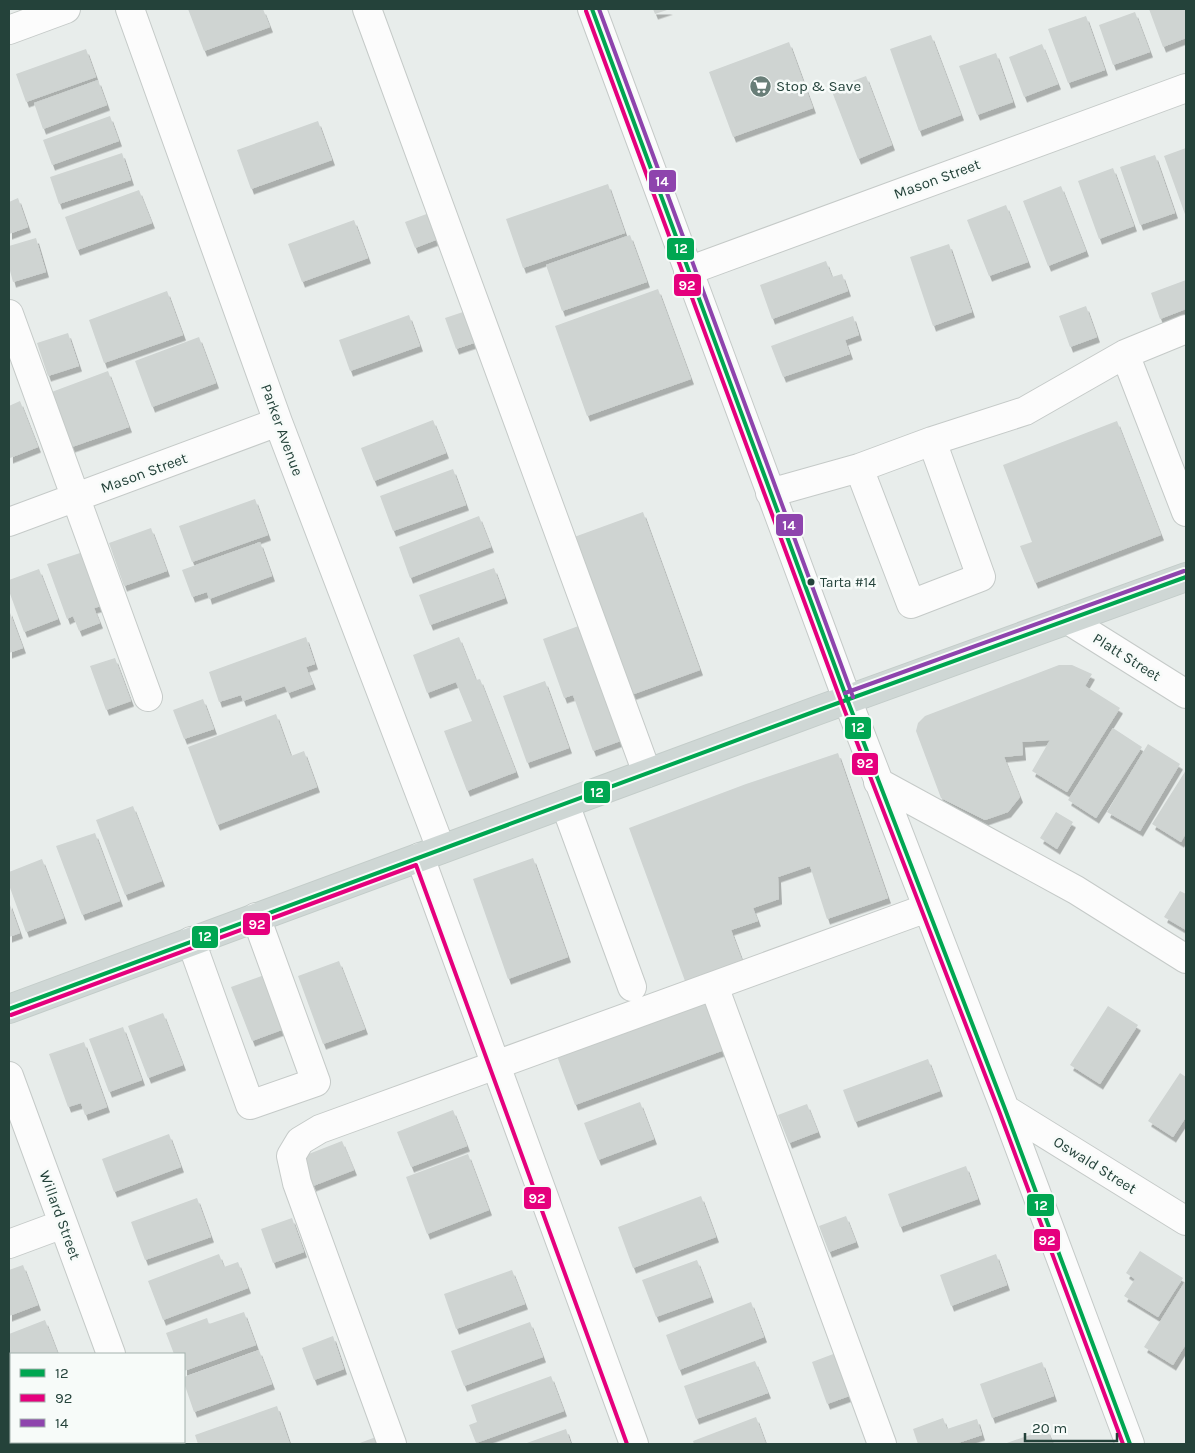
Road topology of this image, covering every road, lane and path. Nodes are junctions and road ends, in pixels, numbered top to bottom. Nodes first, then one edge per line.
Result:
1 (66, 9) edge
2 (130, 9) edge
3 (367, 9) edge
4 (592, 9) edge
5 (9, 30) edge
6 (1186, 88) edge
7 (688, 271) junction
8 (9, 314) edge
9 (1186, 329) edge
10 (1126, 354) junction
11 (278, 422) junction
12 (932, 441) junction
13 (859, 468) junction
14 (770, 493) junction
15 (76, 498) junction
16 (1186, 512) edge
17 (9, 522) edge
18 (1186, 577) edge
19 (1068, 620) junction
20 (1186, 694) edge
21 (148, 697) dead end
22 (847, 700) junction
23 (648, 773) junction
24 (878, 782) junction
25 (565, 804) junction
26 (430, 853) junction
27 (928, 908) junction
28 (256, 917) junction
29 (191, 942) junction
30 (1186, 959) edge
31 (714, 986) junction
32 (632, 987) dead end
33 (9, 1009) edge
34 (496, 1065) junction
35 (9, 1076) edge
36 (1005, 1109) junction
37 (1186, 1221) edge
38 (64, 1224) junction
39 (9, 1244) edge
40 (111, 1353) edge
41 (392, 1444) edge
42 (634, 1444) edge
43 (882, 1444) edge
44 (1130, 1444) edge

1 - 5 street
2 - 11 street, Parker Avenue
3 - 23 street
4 - 7 street
6 - 7 street, Mason Street
7 - 14 street
8 - 15 street
9 - 10 street
10 - 12 street
10 - 16 street
11 - 15 street, Mason Street
11 - 26 street, Parker Avenue
12 - 13 street
12 - 13 street
13 - 14 street
14 - 22 street
15 - 17 street, Mason Street
15 - 21 street
18 - 19 main road
19 - 20 street, Platt Street
19 - 22 main road
22 - 23 main road
22 - 24 street
23 - 25 main road
24 - 27 street
24 - 30 street
25 - 26 main road
25 - 32 street
26 - 28 main road
26 - 34 street, Parker Avenue
27 - 31 street
27 - 36 street
28 - 29 main road
28 - 29 street
29 - 33 main road
31 - 34 street
31 - 43 street
34 - 41 street
34 - 42 street, Parker Avenue
35 - 38 street, Willard Street
36 - 37 street, Oswald Street
36 - 44 street
38 - 39 street
38 - 40 street, Willard Street

